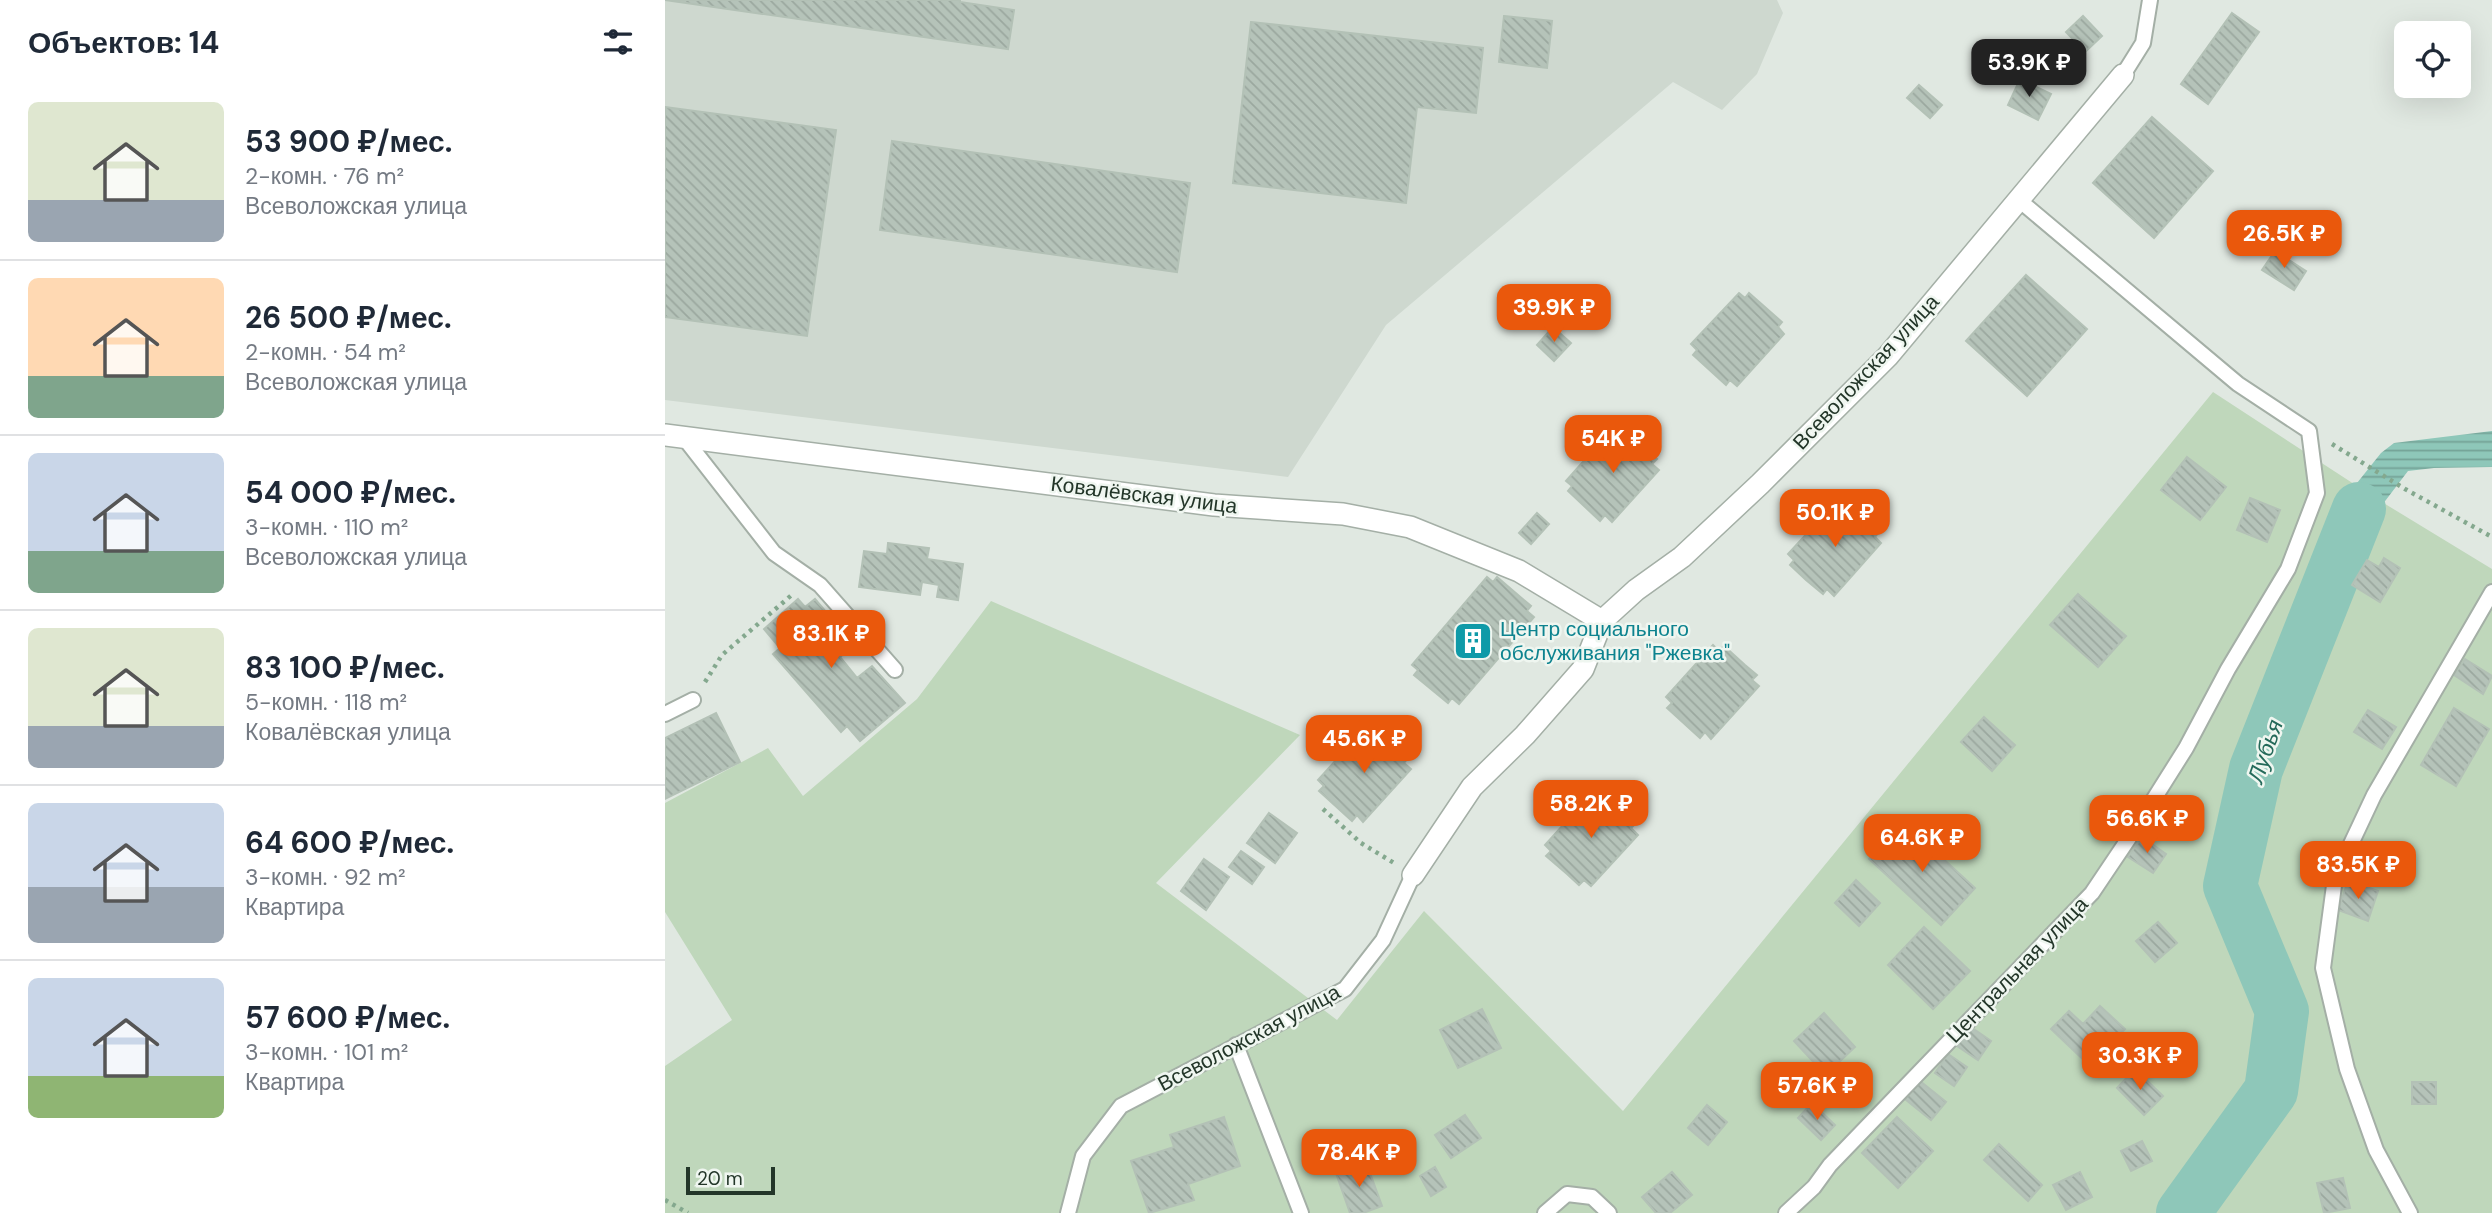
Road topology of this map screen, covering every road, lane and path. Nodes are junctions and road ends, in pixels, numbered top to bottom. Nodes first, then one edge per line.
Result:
1 (2150, 0) edge
2 (2123, 75) joint
3 (2019, 200) junction
4 (675, 437) edge
5 (2362, 461) dead end
6 (2492, 537) edge
7 (811, 578) junction
8 (2492, 593) edge
9 (1602, 621) junction
10 (895, 670) dead end
11 (693, 700) joint
12 (665, 714) edge
13 (1322, 809) dead end
14 (1413, 876) junction
15 (1236, 1045) junction
16 (665, 1200) edge
17 (688, 1213) edge
18 (1068, 1213) edge
19 (1301, 1213) edge
20 (1545, 1213) edge
21 (1609, 1213) edge
22 (1786, 1213) edge
23 (2410, 1213) edge

1 - 2 lane
2 - 3 street, Всеволожская улица
3 - 9 street, Всеволожская улица
3 - 22 lane, Центральная улица
4 - 7 lane
4 - 9 street, Ковалёвская улица
5 - 6 path
7 - 10 lane
7 - 11 path
8 - 23 lane
9 - 14 street, Всеволожская улица
11 - 12 lane
13 - 14 path
14 - 15 lane, Всеволожская улица
15 - 18 lane, Всеволожская улица
15 - 19 lane
16 - 17 path
20 - 21 lane

